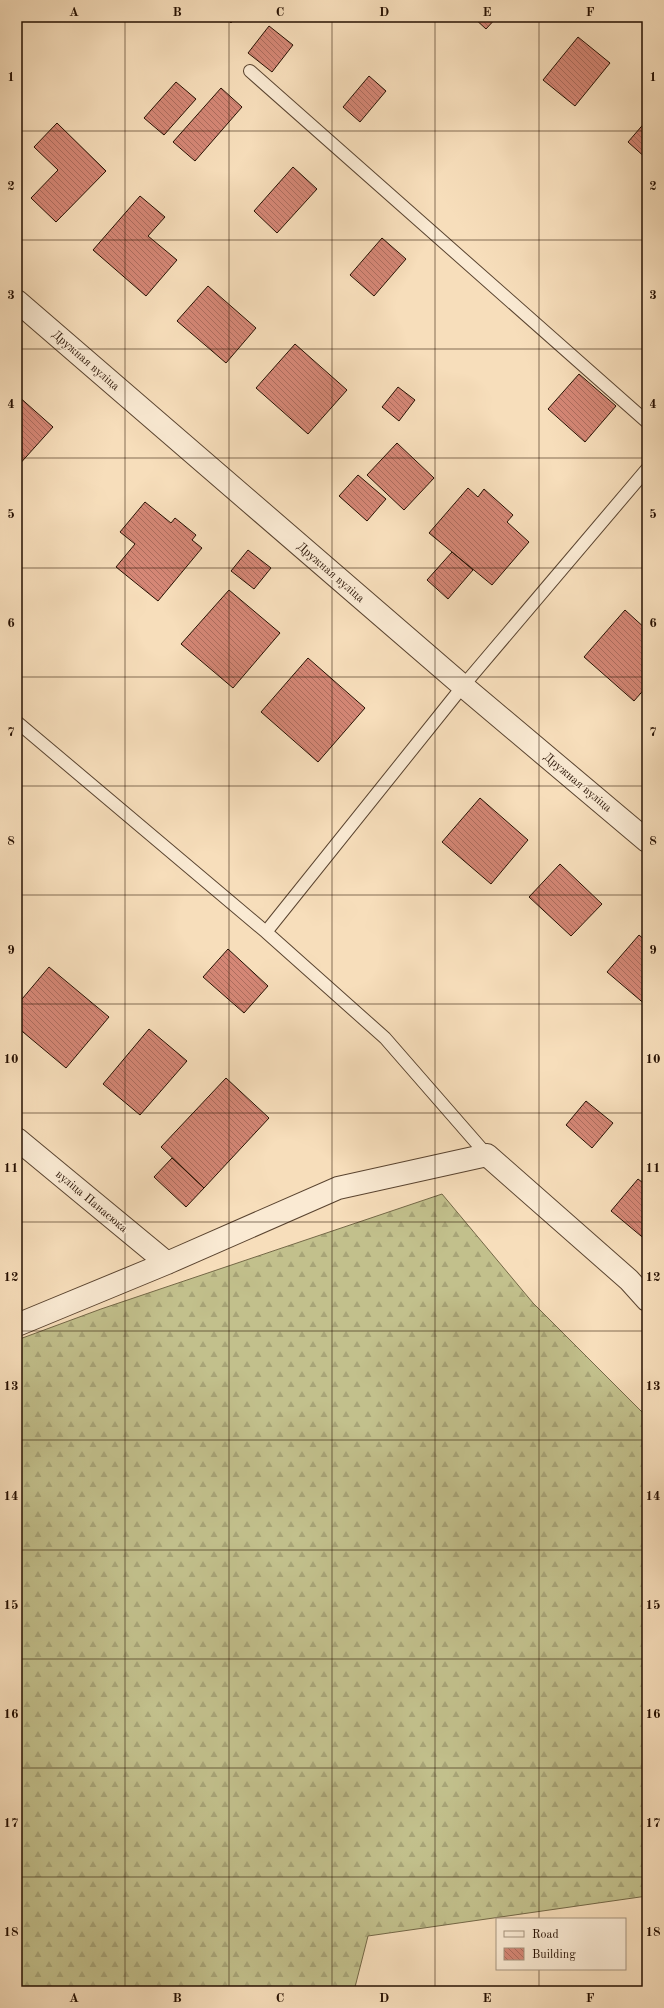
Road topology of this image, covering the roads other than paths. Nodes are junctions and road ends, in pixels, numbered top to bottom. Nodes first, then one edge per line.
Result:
1 (250, 72) dead end
2 (17, 301) edge
3 (647, 422) edge
4 (647, 469) edge
5 (463, 686) junction
6 (17, 722) edge
7 (647, 841) edge
8 (266, 932) junction
9 (17, 1139) edge
10 (487, 1155) junction
11 (166, 1263) junction
12 (647, 1300) edge
13 (17, 1325) edge

1 - 3 lane
2 - 5 street, Дружная вуліца
4 - 5 lane
5 - 7 street, Дружная вуліца
5 - 8 lane
6 - 8 lane
8 - 10 lane
9 - 11 street, вуліца Панасюка
10 - 11 street
10 - 12 street
11 - 13 street

